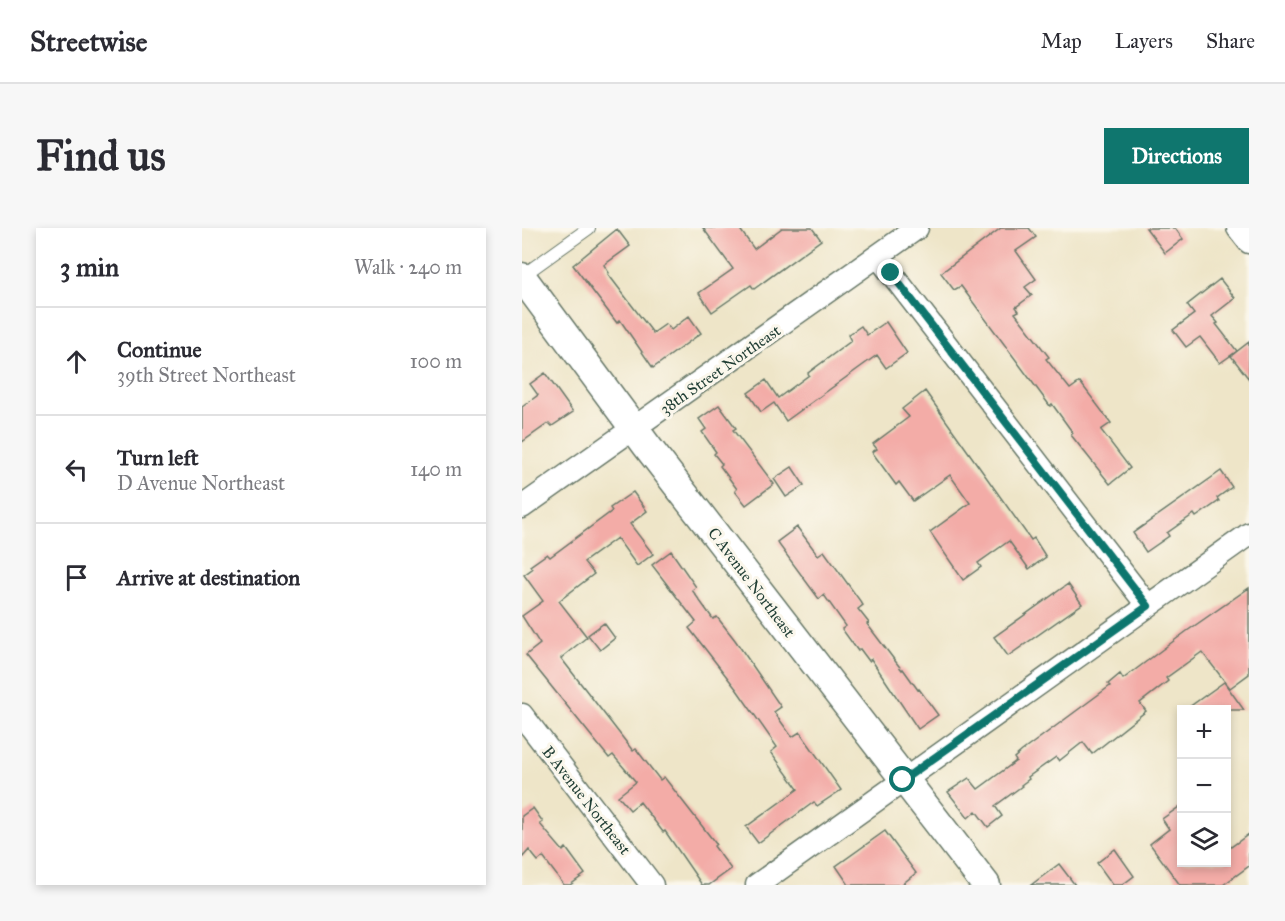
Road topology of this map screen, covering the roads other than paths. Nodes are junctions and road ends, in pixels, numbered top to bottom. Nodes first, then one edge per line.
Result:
1 (589, 228) edge
2 (917, 228) edge
3 (1238, 228) edge
4 (1249, 242) edge
5 (878, 256) junction
6 (522, 276) edge
7 (635, 429) junction
8 (522, 507) edge
9 (1249, 534) edge
10 (1148, 606) junction
11 (522, 716) edge
12 (903, 780) junction
13 (652, 885) edge
14 (757, 885) edge
15 (986, 885) edge

1 - 6 lane
2 - 5 street, 38th Street Northeast
3 - 4 street
5 - 7 street, 38th Street Northeast
5 - 10 street
6 - 7 street, C Avenue Northeast
7 - 8 street, 38th Street Northeast
7 - 12 street, C Avenue Northeast
9 - 10 street
10 - 12 street
11 - 13 street, B Avenue Northeast
12 - 14 street
12 - 15 street, C Avenue Northeast

